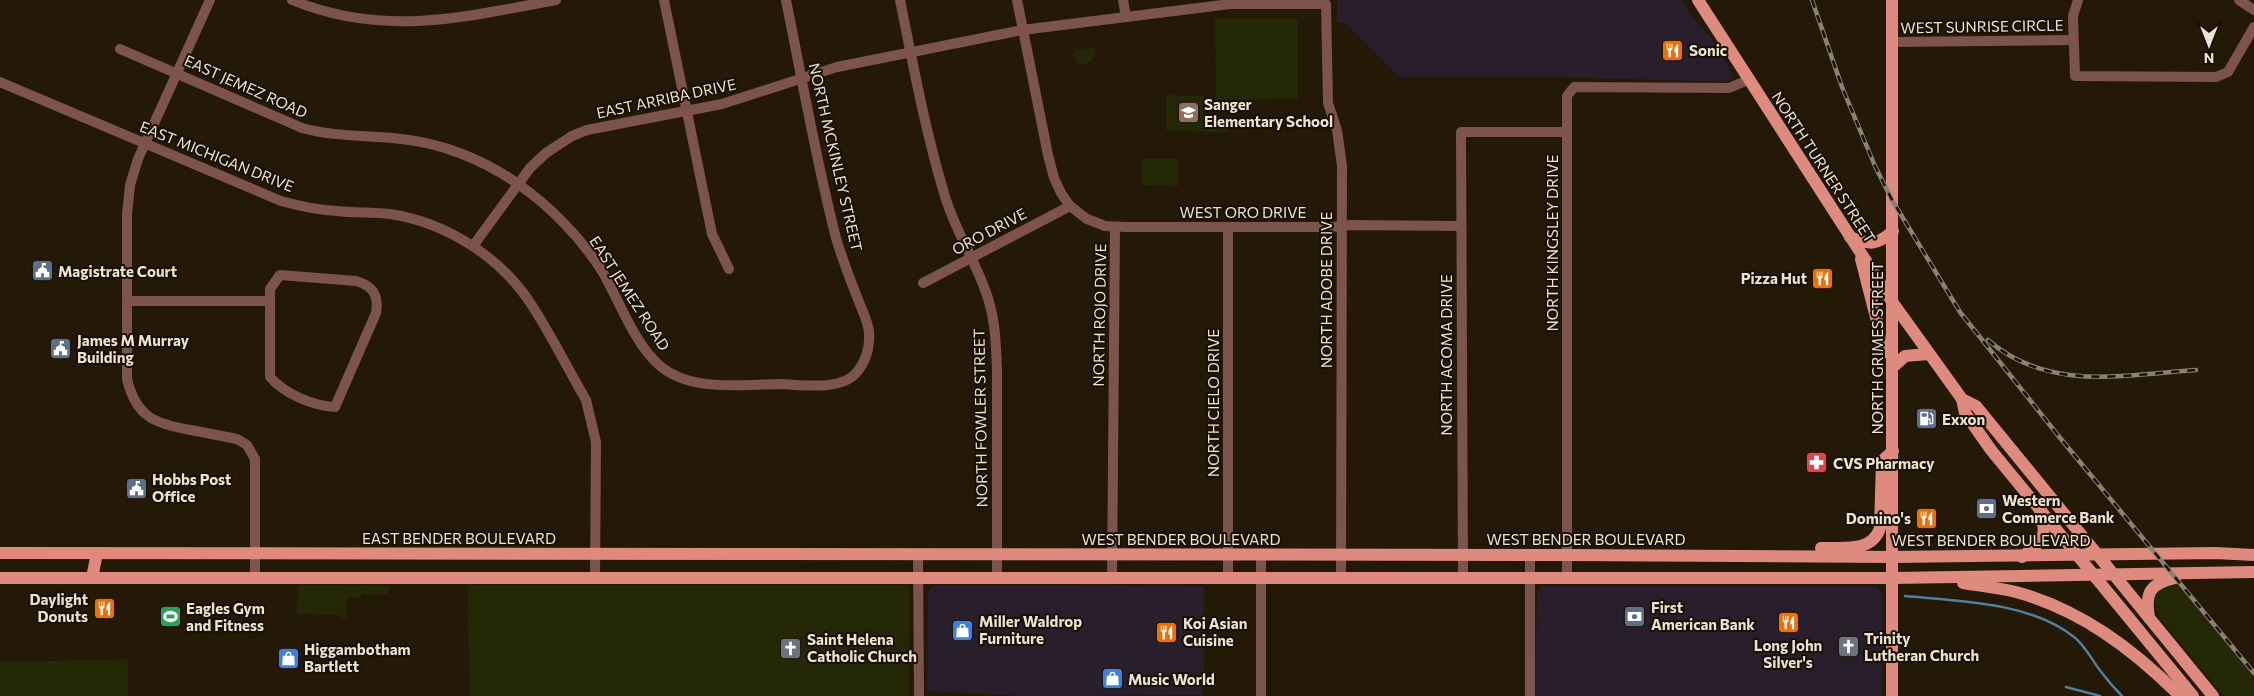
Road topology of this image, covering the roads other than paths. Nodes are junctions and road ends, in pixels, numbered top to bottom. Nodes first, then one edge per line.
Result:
1 (210, 0) edge
2 (292, 0) edge
3 (556, 0) edge
4 (664, 0) edge
5 (786, 0) edge
6 (900, 0) edge
7 (1016, 0) edge
8 (1123, 0) edge
9 (1698, 0) edge
10 (1892, 0) edge
11 (2078, 0) edge
12 (2238, 0) edge
13 (1229, 2) edge
14 (1326, 4) joint
15 (2254, 10) edge
16 (1126, 17) junction
17 (2254, 27) edge
18 (1022, 30) junction
19 (2073, 40) junction
20 (1892, 42) junction
21 (120, 49) dead end
22 (910, 52) junction
23 (178, 72) junction
24 (802, 78) junction
25 (1748, 80) junction
26 (3, 84) edge
27 (686, 112) junction
28 (1566, 132) junction
29 (145, 144) junction
30 (519, 184) junction
31 (1070, 206) junction
32 (1341, 226) junction
33 (1461, 226) junction
34 (1115, 227) junction
35 (1228, 227) junction
36 (1893, 231) junction
37 (1850, 236) junction
38 (473, 246) junction
39 (1860, 252) junction
40 (970, 258) junction
41 (729, 270) dead end
42 (923, 283) dead end
43 (127, 301) junction
44 (270, 301) junction
45 (1893, 303) junction
46 (1928, 354) junction
47 (1893, 362) junction
48 (856, 374) joint
49 (1962, 399) junction
50 (1893, 451) junction
51 (2037, 508) junction
52 (0, 544) edge
53 (0, 553) edge
54 (32, 553) junction
55 (97, 553) junction
56 (255, 554) junction
57 (596, 555) junction
58 (1112, 555) junction
59 (1228, 555) junction
60 (1260, 555) junction
61 (1462, 555) junction
62 (1530, 555) junction
63 (1567, 555) junction
64 (2254, 555) edge
65 (918, 556) junction
66 (997, 556) junction
67 (1340, 556) junction
68 (1722, 556) junction
69 (1800, 556) junction
70 (2078, 556) junction
71 (2098, 556) junction
72 (1893, 557) junction
73 (2022, 557) junction
74 (2254, 572) edge
75 (2197, 573) junction
76 (2094, 575) junction
77 (2113, 575) junction
78 (1934, 577) junction
79 (0, 578) edge
80 (92, 578) junction
81 (255, 578) junction
82 (595, 578) junction
83 (1260, 578) junction
84 (1341, 578) junction
85 (1463, 578) junction
86 (1531, 578) junction
87 (1567, 578) junction
88 (1721, 578) junction
89 (1893, 578) junction
90 (997, 579) junction
91 (1112, 579) junction
92 (1228, 579) junction
93 (918, 580) junction
94 (2149, 618) junction
95 (920, 696) edge
96 (1261, 696) edge
97 (1530, 696) edge
98 (1892, 696) edge
99 (2180, 696) edge
100 (2193, 696) edge
101 (2213, 696) edge

1 - 23 street
2 - 3 street
4 - 27 street
5 - 24 street, NORTH MCKINLEY STREET
6 - 22 street, NORTH FOWLER STREET
7 - 18 street, NORTH ROJO DRIVE
8 - 16 street
9 - 25 main road, NORTH TURNER STREET
10 - 20 main road, NORTH GRIMES STREET
11 - 19 street, WEST SUNRISE CIRCLE
12 - 15 street
13 - 14 street, EAST ARRIBA DRIVE
13 - 16 street, EAST ARRIBA DRIVE
14 - 32 street, NORTH ADOBE DRIVE
16 - 18 street, EAST ARRIBA DRIVE
17 - 19 street, WEST SUNRISE CIRCLE
18 - 22 street, EAST ARRIBA DRIVE
18 - 31 street, NORTH ROJO DRIVE
19 - 20 street, WEST SUNRISE CIRCLE
20 - 36 main road, NORTH GRIMES STREET
21 - 23 street, EAST JEMEZ ROAD
22 - 24 street, EAST ARRIBA DRIVE
22 - 40 street, NORTH FOWLER STREET
23 - 29 street
23 - 30 street, EAST JEMEZ ROAD
24 - 27 street, EAST ARRIBA DRIVE
24 - 48 street, NORTH MCKINLEY STREET
25 - 28 street, NORTH KINGSLEY DRIVE
25 - 37 main road, NORTH TURNER STREET
26 - 29 street, EAST MICHIGAN DRIVE
27 - 30 street, EAST ARRIBA DRIVE
27 - 41 street
28 - 33 street, NORTH ACOMA DRIVE
28 - 63 street, NORTH KINGSLEY DRIVE
29 - 38 street, EAST MICHIGAN DRIVE
29 - 43 street
30 - 38 street, EAST ARRIBA DRIVE
30 - 48 street, EAST JEMEZ ROAD
31 - 34 street, NORTH ROJO DRIVE
31 - 40 street, ORO DRIVE
32 - 33 street, WEST ORO DRIVE
32 - 35 street, WEST ORO DRIVE
32 - 67 street, NORTH ADOBE DRIVE
33 - 61 street, NORTH ACOMA DRIVE
34 - 35 street, WEST ORO DRIVE
34 - 58 street, NORTH ROJO DRIVE
35 - 59 street, NORTH CIELO DRIVE
36 - 37 main road
36 - 45 main road, NORTH GRIMES STREET
37 - 39 main road, NORTH TURNER STREET
38 - 57 street, EAST MICHIGAN DRIVE
39 - 45 main road, NORTH TURNER STREET
39 - 47 main road
40 - 42 street, ORO DRIVE
40 - 66 street, NORTH FOWLER STREET
43 - 44 street
43 - 56 street
44 - 44 street
45 - 46 main road, NORTH TURNER STREET
45 - 47 main road, NORTH GRIMES STREET
46 - 47 main road
46 - 49 main road, NORTH TURNER STREET
47 - 50 main road, NORTH GRIMES STREET
49 - 51 main road, NORTH TURNER STREET
49 - 71 main road, NORTH TURNER STREET
50 - 69 main road
50 - 72 main road, NORTH GRIMES STREET
51 - 70 main road, NORTH TURNER STREET
51 - 73 main road
52 - 54 main road
53 - 54 main road, EAST BENDER BOULEVARD
54 - 55 main road, EAST BENDER BOULEVARD
55 - 56 main road, EAST BENDER BOULEVARD
55 - 80 main road
56 - 57 main road, EAST BENDER BOULEVARD
56 - 81 street
57 - 65 main road, EAST BENDER BOULEVARD
57 - 82 street, EAST MICHIGAN DRIVE
58 - 59 main road, WEST BENDER BOULEVARD
58 - 66 main road, WEST BENDER BOULEVARD
58 - 91 street, NORTH ROJO DRIVE
59 - 60 main road, WEST BENDER BOULEVARD
59 - 92 street, NORTH CIELO DRIVE
60 - 67 main road, WEST BENDER BOULEVARD
60 - 83 street
61 - 62 main road, WEST BENDER BOULEVARD
61 - 67 main road, WEST BENDER BOULEVARD
61 - 85 street, NORTH ACOMA DRIVE
62 - 63 main road, WEST BENDER BOULEVARD
62 - 86 street
63 - 68 main road, WEST BENDER BOULEVARD
63 - 87 street, NORTH KINGSLEY DRIVE
64 - 71 main road, WEST BENDER BOULEVARD
65 - 66 main road, WEST BENDER BOULEVARD
65 - 93 street
66 - 90 street, NORTH FOWLER STREET
67 - 84 street, NORTH ADOBE DRIVE
68 - 69 main road, WEST BENDER BOULEVARD
68 - 88 main road
69 - 72 main road, WEST BENDER BOULEVARD
70 - 71 main road, WEST BENDER BOULEVARD
70 - 73 main road, WEST BENDER BOULEVARD
70 - 76 main road, NORTH TURNER STREET
71 - 77 main road, NORTH TURNER STREET
72 - 73 main road, WEST BENDER BOULEVARD
72 - 89 main road, NORTH GRIMES STREET
74 - 75 main road
75 - 77 main road
75 - 94 main road
76 - 77 main road
76 - 78 main road
76 - 100 main road, NORTH TURNER STREET
77 - 94 main road, NORTH TURNER STREET
78 - 89 main road
78 - 99 main road
79 - 80 main road
80 - 81 main road
81 - 82 main road
82 - 93 main road
83 - 84 main road
83 - 92 main road
83 - 96 street
84 - 85 main road
85 - 86 main road
86 - 87 main road
86 - 97 street
87 - 88 main road
88 - 89 main road
89 - 98 main road, NORTH GRIMES STREET
90 - 91 main road
90 - 93 main road
91 - 92 main road
93 - 95 street
94 - 101 main road, NORTH TURNER STREET

